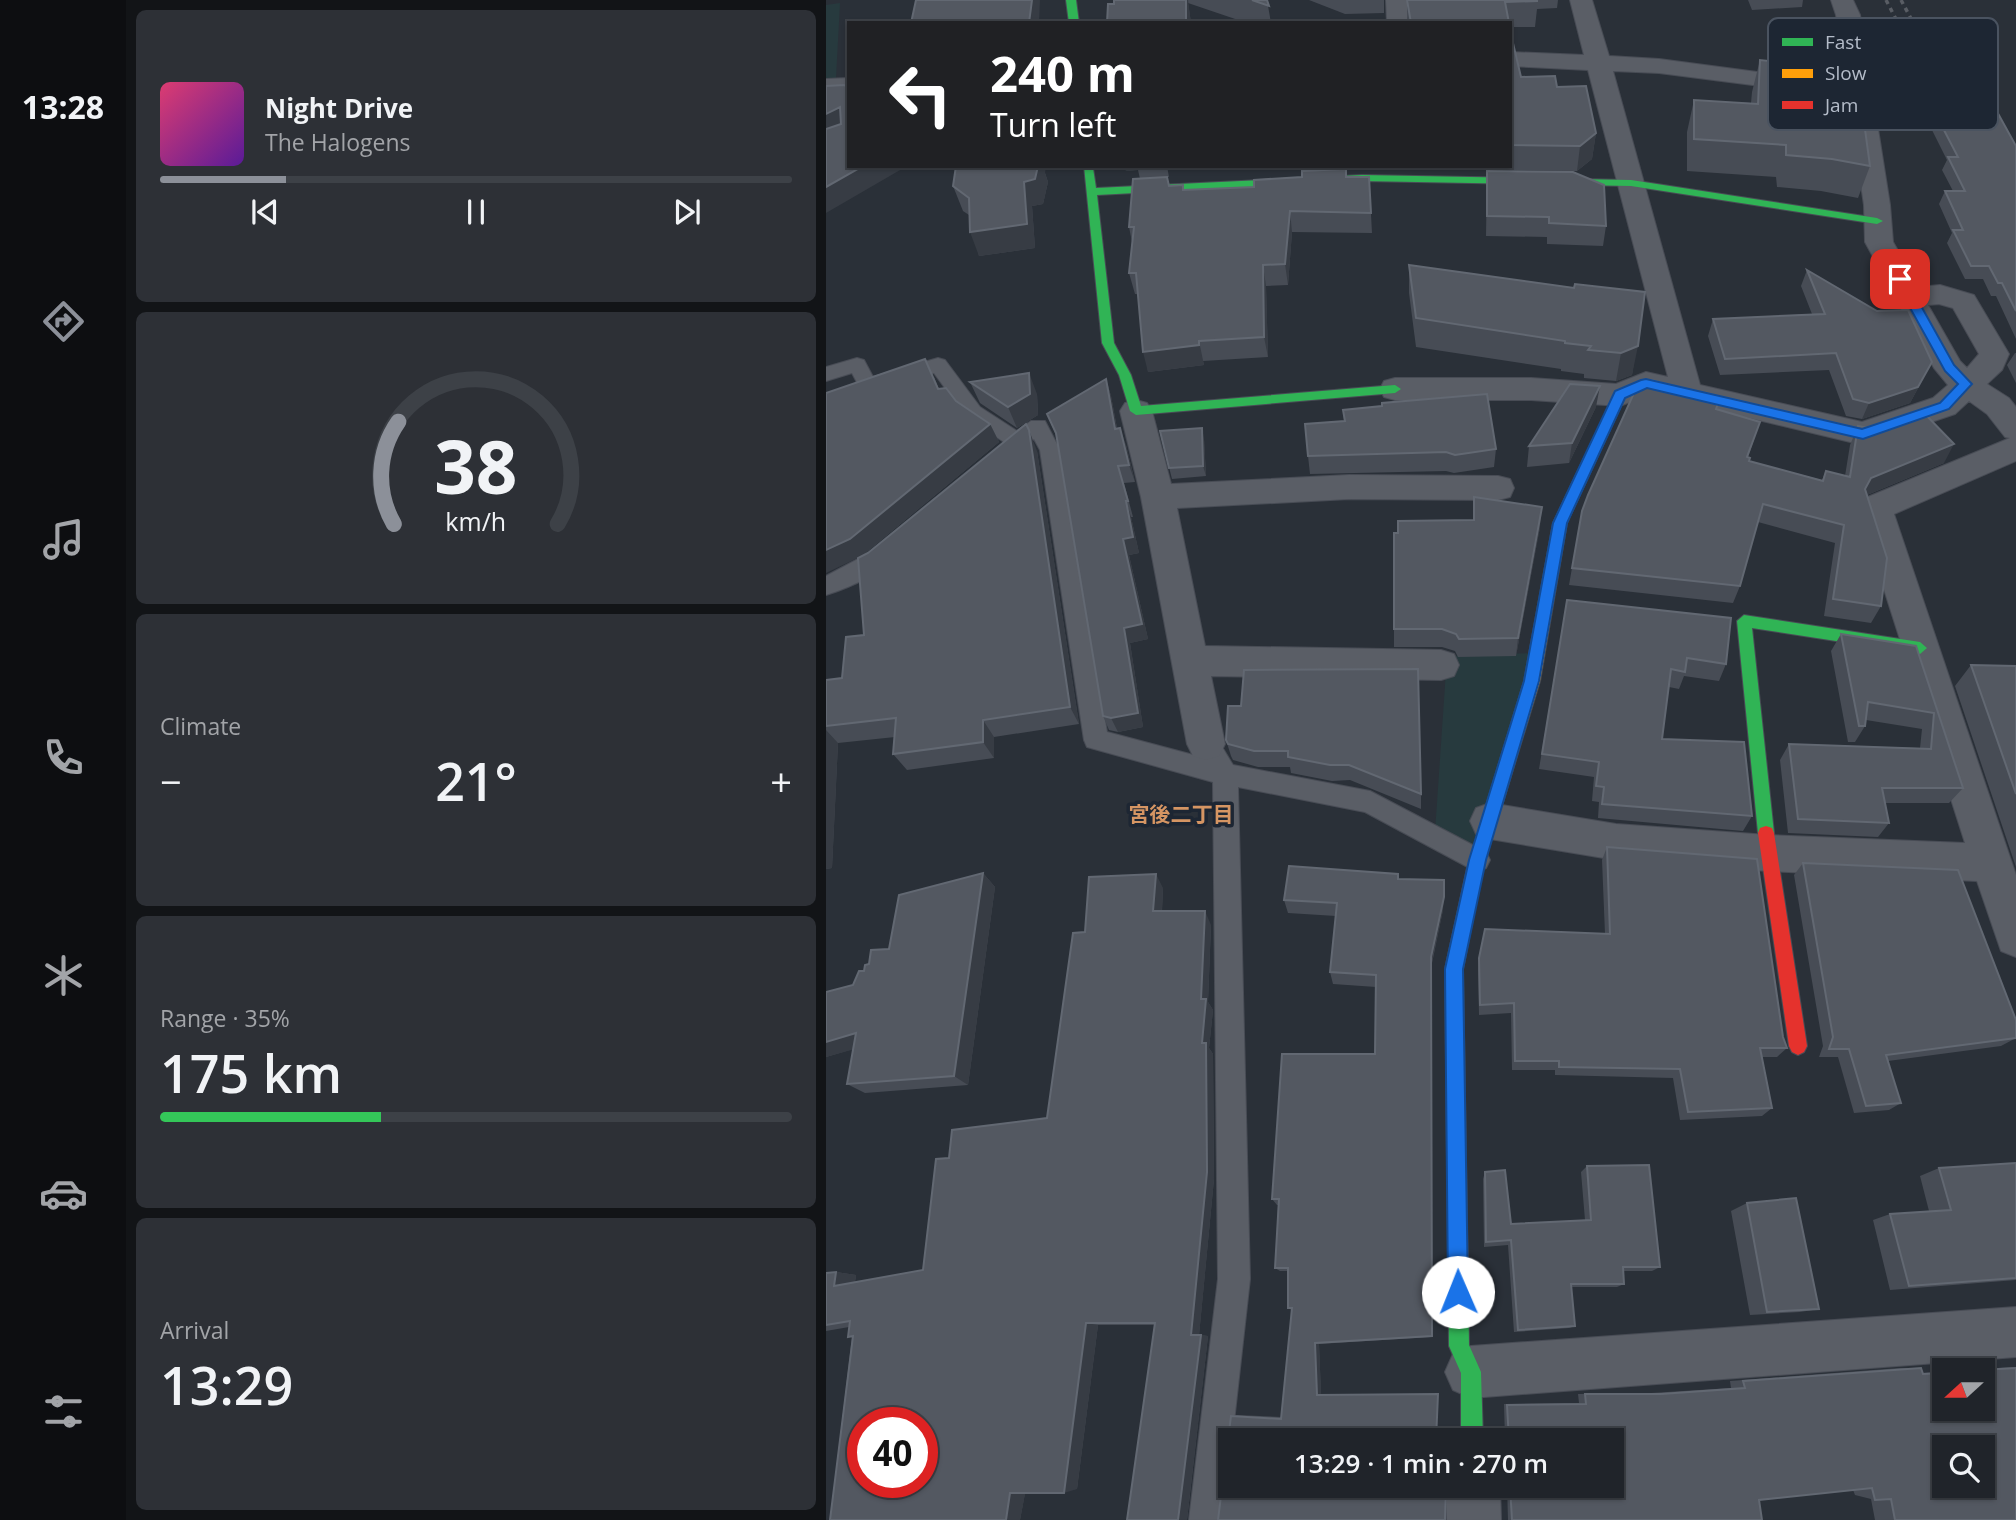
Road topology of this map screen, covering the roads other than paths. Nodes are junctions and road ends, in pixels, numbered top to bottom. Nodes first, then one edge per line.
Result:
1 (1071, 0) edge
2 (1397, 0) edge
3 (1581, 0) edge
4 (1842, 0) edge
5 (1848, 18) edge
6 (1074, 21) edge
7 (1399, 21) edge
8 (1512, 58) edge
9 (1599, 63) junction
10 (1768, 80) edge
11 (847, 85) edge
12 (826, 86) edge
13 (1864, 130) edge
14 (1088, 168) edge
15 (1630, 184) junction
16 (1090, 192) junction
17 (1877, 221) junction
18 (1910, 298) junction
19 (826, 374) edge
20 (1125, 375) junction
21 (1966, 384) junction
22 (1103, 388) edge
23 (1395, 389) joint
24 (1686, 391) junction
25 (1620, 395) junction
26 (1136, 411) junction
27 (1060, 413) edge
28 (1038, 426) junction
29 (2016, 429) edge
30 (1017, 442) junction
31 (2016, 449) edge
32 (996, 459) edge
33 (1498, 488) dead end
34 (1158, 497) junction
35 (902, 538) edge
36 (826, 586) edge
37 (1920, 648) junction
38 (1190, 661) junction
39 (1441, 665) dead end
40 (1206, 744) joint
41 (1224, 774) junction
42 (1490, 821) junction
43 (1768, 853) junction
44 (1478, 860) junction
45 (1990, 863) junction
46 (2016, 937) edge
47 (1798, 1046) dead end
48 (2016, 1332) edge
49 (1471, 1372) junction
50 (1472, 1428) edge
51 (1473, 1498) edge
52 (1206, 1520) edge
53 (1474, 1520) edge

1 - 6 street
2 - 7 street
3 - 9 street
4 - 5 street
8 - 9 street
9 - 10 street
9 - 15 street
11 - 12 street
13 - 17 street
14 - 16 street
15 - 16 street
15 - 17 street
15 - 24 street
16 - 20 street
17 - 18 street
18 - 21 street
18 - 21 street
19 - 30 lane
20 - 22 lane
20 - 26 street
21 - 24 street
21 - 29 street
23 - 25 street
23 - 26 street
24 - 25 street
25 - 42 street
26 - 34 street
27 - 28 lane
28 - 30 lane
28 - 41 lane
30 - 32 lane
31 - 37 street
33 - 34 street
34 - 38 street
35 - 36 lane
37 - 43 street
37 - 45 street
38 - 39 street
38 - 40 street
40 - 41 lane
41 - 44 lane
41 - 52 lane
42 - 43 street
42 - 44 street
43 - 45 street
43 - 47 street
44 - 49 street
45 - 46 street
48 - 49 street
49 - 50 street
51 - 53 street

